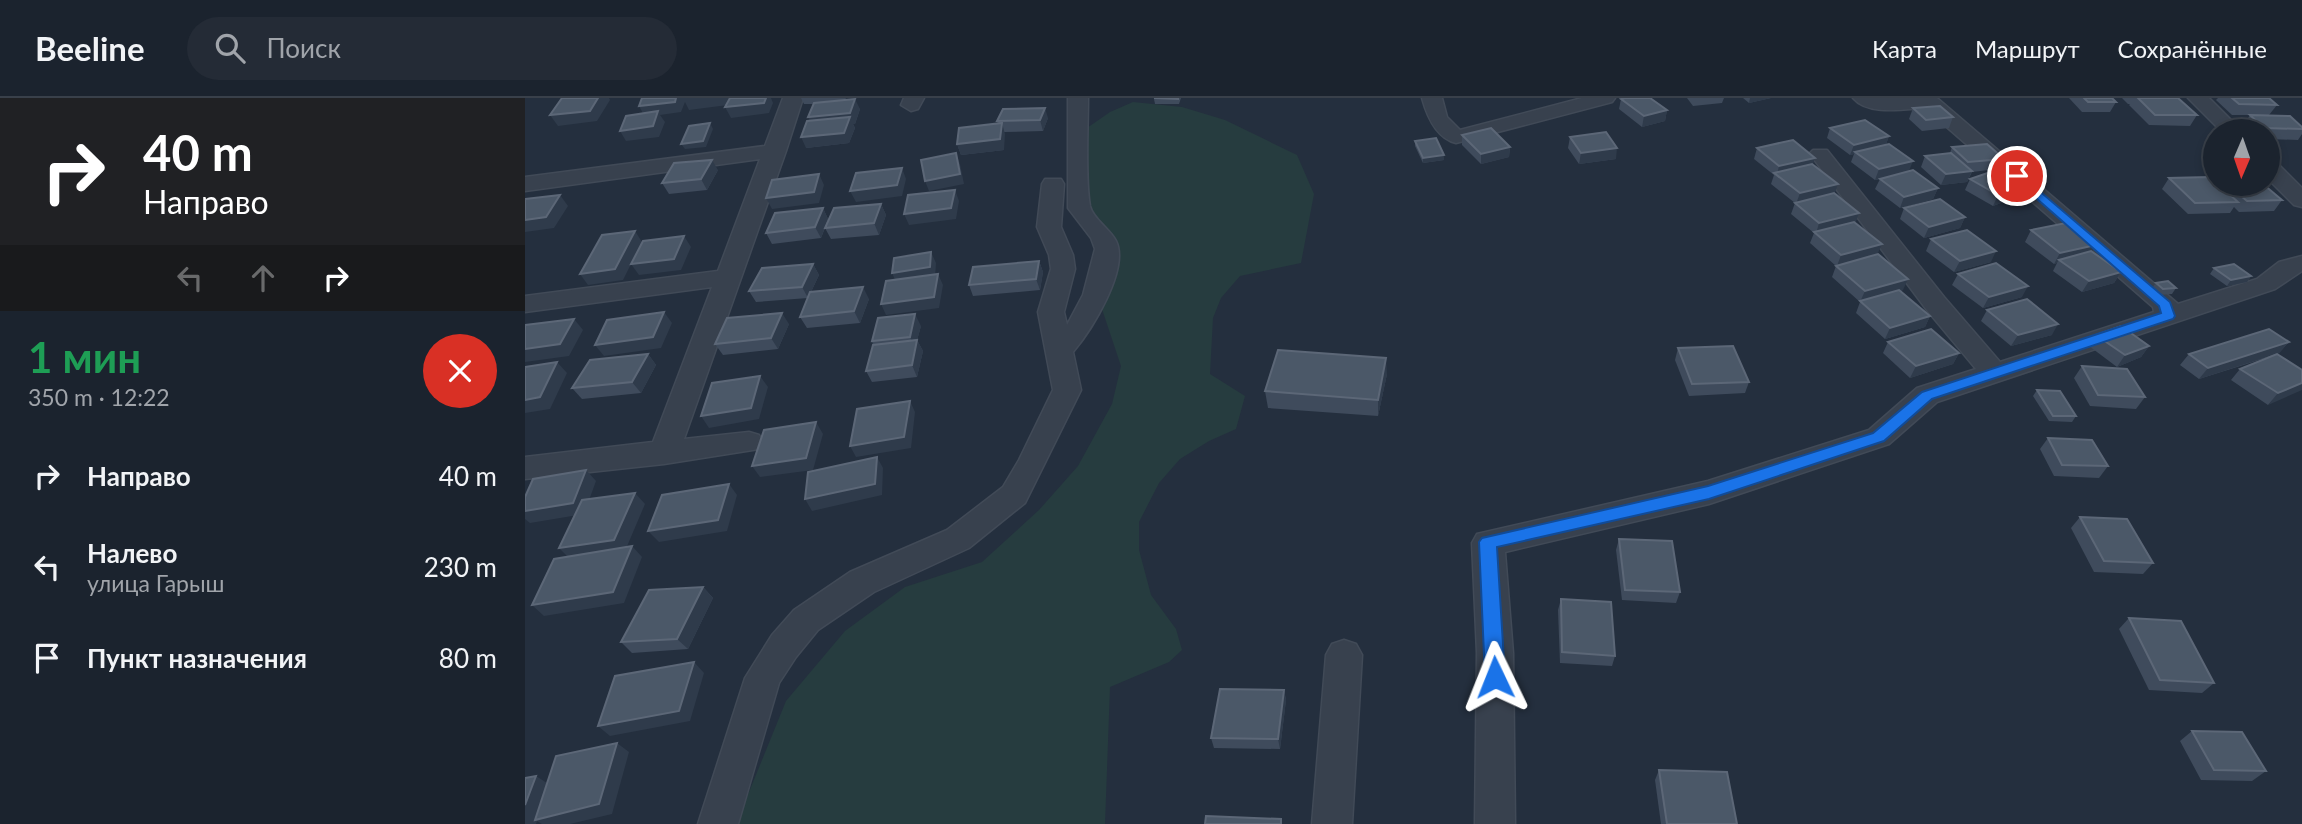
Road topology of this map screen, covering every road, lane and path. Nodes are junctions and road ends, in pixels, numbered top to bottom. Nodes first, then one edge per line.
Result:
1 (793, 98) edge
2 (1078, 98) edge
3 (1432, 98) edge
4 (1605, 98) edge
5 (1863, 98) edge
6 (2198, 98) edge
7 (2220, 119) edge
8 (776, 151) junction
9 (1820, 154) dead end
10 (2280, 174) edge
11 (2280, 178) edge
12 (2302, 181) edge
13 (525, 184) edge
14 (1053, 184) dead end
15 (2302, 200) edge
16 (2302, 263) edge
17 (728, 277) junction
18 (525, 304) edge
19 (2168, 316) junction
20 (1060, 351) junction
21 (1995, 374) junction
22 (750, 442) dead end
23 (664, 453) junction
24 (525, 468) edge
25 (1344, 655) dead end
26 (718, 824) edge
27 (1332, 824) edge
28 (1495, 824) edge

1 - 8 street
2 - 20 street
3 - 4 street
5 - 19 street
6 - 7 street
8 - 13 street
8 - 17 street
9 - 21 street
10 - 12 street
11 - 15 street
14 - 20 street
16 - 19 street
17 - 18 street
17 - 23 street
19 - 21 street
20 - 26 street
21 - 28 street
22 - 23 street
23 - 24 street
25 - 27 street

